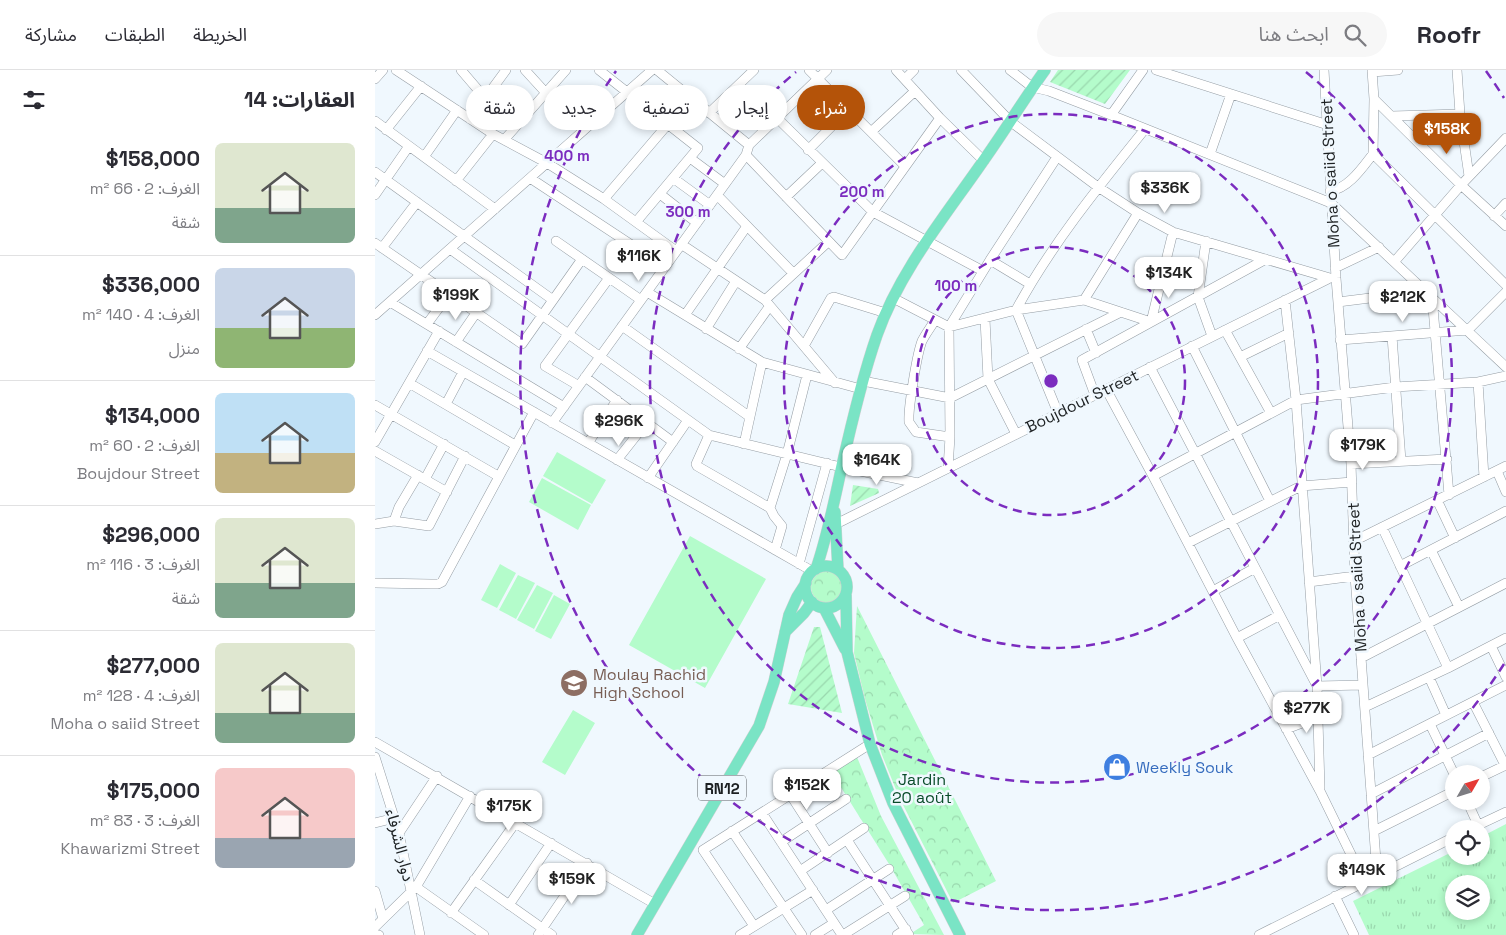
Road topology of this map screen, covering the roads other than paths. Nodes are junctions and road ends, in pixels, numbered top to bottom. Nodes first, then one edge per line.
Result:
1 (383, 70) edge
2 (395, 70) edge
3 (461, 70) edge
4 (506, 70) edge
5 (525, 70) edge
6 (566, 70) edge
7 (599, 70) edge
8 (652, 70) edge
9 (657, 70) edge
10 (754, 70) edge
11 (809, 70) edge
12 (827, 70) edge
13 (896, 70) edge
14 (914, 70) edge
15 (961, 70) edge
16 (1010, 70) edge
17 (1045, 70) edge
18 (1143, 70) edge
19 (1156, 70) edge
20 (1322, 70) edge
21 (1398, 70) edge
22 (1457, 70) edge
23 (1372, 71) edge
24 (375, 79) edge
25 (818, 79) junction
26 (905, 79) junction
27 (474, 85) edge
28 (495, 85) edge
29 (553, 85) edge
30 (635, 85) edge
31 (824, 85) edge
32 (421, 86) junction
33 (1032, 87) junction
34 (625, 90) edge
35 (544, 91) edge
36 (915, 91) junction
37 (625, 94) edge
38 (1231, 94) junction
39 (544, 95) edge
40 (1374, 99) junction
41 (787, 108) edge
42 (457, 110) junction
43 (709, 113) junction
44 (1460, 114) junction
45 (1111, 115) junction
46 (466, 116) edge
47 (1392, 116) junction
48 (940, 118) junction
49 (375, 121) edge
50 (1011, 122) junction
51 (1327, 125) junction
52 (865, 126) edge
53 (787, 128) edge
54 (1145, 129) junction
55 (386, 130) junction
56 (487, 130) edge
57 (663, 130) edge
58 (676, 130) edge
59 (765, 130) edge
60 (828, 130) edge
61 (871, 132) junction
62 (493, 134) junction
63 (1506, 138) edge
64 (504, 140) junction
65 (749, 145) junction
66 (409, 146) junction
67 (808, 150) junction
68 (1210, 154) junction
69 (1373, 154) junction
70 (746, 155) junction
71 (423, 157) junction
72 (1057, 157) junction
73 (690, 158) junction
74 (983, 161) junction
75 (547, 163) junction
76 (822, 163) junction
77 (905, 166) junction
78 (375, 172) edge
79 (1469, 176) junction
80 (530, 178) junction
81 (673, 178) junction
82 (385, 180) junction
83 (456, 181) junction
84 (725, 184) junction
85 (1461, 185) junction
86 (1098, 187) junction
87 (1331, 191) junction
88 (660, 194) junction
89 (375, 195) edge
90 (717, 195) junction
91 (786, 197) junction
92 (604, 199) junction
93 (417, 202) junction
94 (1331, 203) junction
95 (1506, 203) edge
96 (710, 205) junction
97 (495, 209) junction
98 (873, 212) junction
99 (1138, 213) junction
100 (1433, 215) junction
101 (1494, 216) junction
102 (636, 222) junction
103 (697, 223) junction
104 (747, 226) junction
105 (1506, 226) edge
106 (1173, 232) junction
107 (464, 236) junction
108 (556, 241) dead end
109 (927, 241) junction
110 (1206, 241) junction
111 (829, 242) junction
112 (378, 245) edge
113 (679, 247) junction
114 (1379, 247) junction
115 (450, 249) junction
116 (582, 259) junction
117 (1266, 259) junction
118 (990, 260) junction
119 (1395, 261) junction
120 (665, 267) junction
121 (1335, 268) junction
122 (718, 269) junction
123 (983, 271) junction
124 (793, 273) junction
125 (421, 274) junction
126 (609, 278) junction
127 (1332, 278) junction
128 (737, 281) junction
129 (1030, 284) junction
130 (1506, 285) edge
131 (647, 292) junction
132 (1506, 292) edge
133 (449, 294) junction
134 (1429, 294) junction
135 (1198, 297) junction
136 (893, 298) junction
137 (553, 300) junction
138 (641, 300) junction
139 (1084, 300) junction
140 (1285, 300) junction
141 (390, 302) junction
142 (1338, 302) junction
143 (767, 303) junction
144 (1016, 310) junction
145 (1121, 312) junction
146 (476, 313) junction
147 (886, 313) junction
148 (375, 315) edge
149 (542, 315) junction
150 (685, 316) junction
151 (985, 319) junction
152 (935, 320) junction
153 (1151, 322) junction
154 (427, 324) junction
155 (622, 326) junction
156 (949, 327) junction
157 (706, 328) junction
158 (1086, 330) junction
159 (1225, 330) junction
160 (1468, 330) junction
161 (439, 332) junction
162 (1435, 332) junction
163 (1289, 333) junction
164 (569, 334) junction
165 (1212, 336) junction
166 (1392, 336) junction
167 (1340, 340) junction
168 (456, 342) junction
169 (804, 346) junction
170 (1192, 346) junction
171 (739, 349) junction
172 (427, 351) junction
173 (1096, 353) junction
174 (601, 356) junction
175 (1034, 356) junction
176 (1240, 357) junction
177 (762, 362) junction
178 (1149, 367) junction
179 (1506, 367) edge
180 (463, 372) junction
181 (807, 375) junction
182 (1506, 376) edge
183 (585, 377) junction
184 (988, 378) junction
185 (1478, 382) junction
186 (409, 383) junction
187 (835, 383) junction
188 (862, 385) junction
189 (1440, 385) junction
190 (579, 386) junction
191 (1395, 387) junction
192 (1105, 389) junction
193 (913, 390) junction
194 (1095, 394) junction
195 (1344, 394) junction
196 (950, 398) junction
197 (617, 400) junction
198 (1296, 400) junction
199 (446, 404) junction
200 (375, 405) edge
201 (564, 407) junction
202 (533, 412) junction
203 (1058, 413) junction
204 (1271, 413) junction
205 (391, 414) junction
206 (750, 416) junction
207 (688, 420) junction
208 (647, 422) junction
209 (552, 423) junction
210 (1235, 432) junction
211 (1016, 434) junction
212 (709, 435) junction
213 (951, 437) junction
214 (375, 442) edge
215 (673, 442) junction
216 (444, 444) junction
217 (588, 444) junction
218 (744, 444) junction
219 (515, 445) junction
220 (375, 451) edge
221 (787, 454) junction
222 (1195, 454) junction
223 (465, 456) junction
224 (1447, 459) junction
225 (617, 460) junction
226 (1401, 461) junction
227 (827, 464) junction
228 (1351, 464) junction
229 (1506, 466) edge
230 (841, 467) junction
231 (949, 468) junction
232 (1497, 471) junction
233 (498, 476) junction
234 (1153, 476) junction
235 (421, 477) junction
236 (1484, 477) junction
237 (648, 478) junction
238 (1352, 482) junction
239 (918, 483) junction
240 (1301, 486) junction
241 (447, 492) junction
242 (1506, 492) edge
243 (1449, 495) junction
244 (1437, 500) junction
245 (1270, 501) junction
246 (834, 502) junction
247 (770, 508) junction
248 (1505, 516) edge
249 (1230, 521) junction
250 (394, 522) junction
251 (375, 524) edge
252 (836, 524) junction
253 (1382, 527) junction
254 (1455, 538) junction
255 (1353, 541) junction
256 (1188, 543) junction
257 (775, 550) junction
258 (1431, 550) junction
259 (799, 564) junction
260 (1400, 566) junction
261 (1255, 568) junction
262 (814, 570) junction
263 (838, 570) junction
264 (1355, 576) junction
265 (1309, 582) junction
266 (375, 583) edge
267 (806, 583) junction
268 (1506, 583) edge
269 (1213, 591) junction
270 (846, 595) junction
271 (812, 602) junction
272 (1459, 607) junction
273 (824, 608) junction
274 (1280, 615) junction
275 (1427, 624) junction
276 (785, 632) junction
277 (1237, 638) junction
278 (1506, 638) edge
279 (1491, 646) junction
280 (847, 652) junction
281 (1361, 658) junction
282 (1448, 668) junction
283 (1429, 677) junction
284 (1506, 677) edge
285 (1363, 685) junction
286 (1506, 685) edge
287 (1317, 686) junction
288 (1473, 702) junction
289 (1365, 707) junction
290 (1447, 715) junction
291 (1318, 716) junction
292 (1430, 724) junction
293 (1287, 729) junction
294 (1489, 733) junction
295 (375, 742) edge
296 (870, 744) junction
297 (1368, 755) junction
298 (1445, 755) junction
299 (375, 757) edge
300 (1450, 765) edge
301 (1506, 765) edge
302 (1490, 773) edge
303 (437, 776) junction
304 (1320, 791) junction
305 (790, 794) junction
306 (1371, 794) junction
307 (470, 796) junction
308 (1445, 796) edge
309 (847, 799) dead end
310 (762, 812) junction
311 (1506, 812) edge
312 (395, 818) junction
313 (1489, 820) edge
314 (516, 822) junction
315 (375, 823) edge
316 (809, 824) junction
317 (864, 828) dead end
318 (1374, 831) junction
319 (732, 832) junction
320 (399, 833) junction
321 (847, 840) junction
322 (1445, 841) edge
323 (781, 842) junction
324 (551, 843) junction
325 (828, 853) junction
326 (587, 863) junction
327 (889, 869) dead end
328 (800, 871) junction
329 (1377, 874) junction
330 (873, 879) junction
331 (474, 880) junction
332 (1364, 881) junction
333 (414, 889) junction
334 (813, 890) junction
335 (375, 892) edge
336 (905, 896) dead end
337 (1335, 896) junction
338 (655, 904) junction
339 (509, 905) junction
340 (890, 905) junction
341 (783, 908) junction
342 (826, 910) junction
343 (451, 913) junction
344 (383, 919) junction
345 (834, 923) junction
346 (754, 926) junction
347 (375, 927) edge
348 (540, 932) edge
349 (907, 932) edge
350 (375, 934) edge
351 (379, 935) edge
352 (420, 935) edge
353 (483, 935) edge
354 (552, 935) edge
355 (637, 935) edge
356 (740, 935) edge
357 (802, 935) edge
358 (815, 935) edge
359 (843, 935) edge
360 (897, 935) edge
361 (960, 935) edge
362 (1259, 935) edge
363 (1354, 935) edge

1 - 24 street
2 - 32 street
3 - 27 street
4 - 28 street
5 - 35 street
6 - 29 street
7 - 34 street
8 - 30 street
9 - 43 street
10 - 43 street
11 - 25 street
12 - 25 street
13 - 26 street
14 - 26 street
15 - 50 street
16 - 33 street
17 - 33 main road, RN12
18 - 45 street
19 - 38 street
20 - 51 street, Moha o saiid Street
21 - 23 street
22 - 44 street
23 - 40 street
25 - 31 street
25 - 41 street
26 - 36 street
32 - 42 street
32 - 55 street
33 - 45 street
33 - 50 main road, RN12
36 - 48 street
36 - 61 street
37 - 75 street
38 - 51 street
38 - 68 street
39 - 64 street
40 - 47 street
40 - 69 street
42 - 46 street
42 - 71 street
43 - 65 street
44 - 47 street
44 - 79 street
45 - 54 street
47 - 85 street
48 - 74 street
48 - 77 street
49 - 55 street
50 - 72 street
50 - 74 main road, RN12
51 - 87 street, Moha o saiid Street
52 - 61 street
53 - 67 street
54 - 68 street
54 - 86 street
55 - 66 street
56 - 62 street
57 - 92 street
58 - 73 street
59 - 65 street
60 - 67 street
61 - 77 street
62 - 64 street
62 - 83 street
63 - 79 street
64 - 75 street
65 - 70 street
66 - 71 street
66 - 82 street
67 - 76 street
68 - 94 street
69 - 87 street
69 - 100 street
70 - 84 street
70 - 91 street
71 - 83 street
72 - 86 street
72 - 118 street
73 - 81 street
73 - 84 street
74 - 109 main road, RN12
75 - 80 street
75 - 92 street
76 - 91 street
76 - 98 street
77 - 98 street
78 - 82 street
79 - 85 street
80 - 97 street
80 - 120 street
81 - 88 street
81 - 96 street
82 - 89 street
82 - 93 street
83 - 97 street
84 - 90 street
85 - 100 street
85 - 101 street
86 - 99 street
86 - 129 street
87 - 94 street, Moha o saiid Street
88 - 102 street
88 - 103 street
90 - 96 street
90 - 104 street
91 - 111 street
92 - 102 street
93 - 107 street
93 - 112 street
94 - 114 street
94 - 121 street, Moha o saiid Street
95 - 101 street
96 - 103 street
97 - 107 street
98 - 109 street
98 - 111 street
99 - 106 street
99 - 139 street
100 - 119 street
100 - 130 street
101 - 105 street
102 - 113 street
103 - 113 street
104 - 122 street
104 - 124 street
106 - 110 street
106 - 153 street
107 - 115 street
107 - 137 street
108 - 116 street
109 - 123 street
109 - 136 main road, RN12
110 - 117 street
110 - 135 street
111 - 124 street
112 - 125 street
113 - 120 street
113 - 122 street
114 - 119 street
114 - 121 street
115 - 125 street
115 - 149 street
116 - 126 street
116 - 137 street
117 - 127 street
117 - 135 street
118 - 123 street
118 - 129 street
119 - 134 street
120 - 131 street
121 - 127 street, Moha o saiid Street
122 - 128 street
122 - 150 street
123 - 156 street
124 - 143 street
125 - 133 street
125 - 141 street
126 - 138 street
126 - 164 street
127 - 140 street, Boujdour Street
127 - 142 street, Moha o saiid Street
128 - 143 street
128 - 157 street
129 - 144 street
131 - 138 street
131 - 150 street
132 - 160 street
133 - 146 street
133 - 154 street
134 - 142 street
134 - 160 street
134 - 162 street
135 - 153 street
135 - 165 street
136 - 147 main road, RN12
136 - 152 street
137 - 149 street
138 - 155 street
139 - 144 street
139 - 145 street
140 - 159 street, Boujdour Street
140 - 163 street
141 - 148 street
141 - 154 street
142 - 167 street, Moha o saiid Street
143 - 169 street
143 - 171 street
144 - 151 street
144 - 175 street
145 - 153 street
145 - 158 street
146 - 149 street
146 - 168 street
147 - 169 street
147 - 188 main road, RN12
149 - 164 street
150 - 157 street
151 - 156 street
151 - 184 street
152 - 156 street
152 - 193 street
153 - 173 street
154 - 161 street
155 - 174 street
155 - 206 street
156 - 196 street
157 - 171 street
158 - 173 street
158 - 175 street
159 - 165 street, Boujdour Street
159 - 176 street
160 - 162 street
160 - 179 street
161 - 168 street
161 - 172 street
162 - 166 street
162 - 189 street
163 - 176 street
163 - 198 street
164 - 174 street
164 - 190 street
165 - 170 street, Boujdour Street
166 - 167 street
166 - 191 street
167 - 195 street, Moha o saiid Street
168 - 201 street
169 - 187 street
170 - 178 street, Boujdour Street
170 - 210 street
171 - 177 street
172 - 180 street
172 - 186 street
173 - 194 street
174 - 183 street
174 - 207 street
175 - 184 street
175 - 203 street
176 - 204 street
177 - 181 street
177 - 206 street
178 - 192 street, Boujdour Street
178 - 222 street
180 - 199 street
180 - 202 street
181 - 187 street
181 - 221 street
182 - 185 street
183 - 190 street
183 - 197 street
184 - 196 street
184 - 211 street
185 - 189 street
185 - 236 street
186 - 199 street
186 - 205 street
187 - 188 street
188 - 193 street
188 - 230 main road, RN12
189 - 191 street
189 - 224 street
190 - 201 street
191 - 195 street
191 - 226 street
192 - 194 street, Boujdour Street
192 - 234 street
193 - 196 street
193 - 213 street
194 - 203 street, Boujdour Street
195 - 198 street
195 - 228 street, Moha o saiid Street
196 - 213 street
197 - 208 street
197 - 217 street
198 - 204 street
198 - 240 street
199 - 219 street
200 - 205 street
201 - 209 street
202 - 209 street
202 - 219 street
203 - 211 street, Boujdour Street
204 - 210 street
205 - 214 street
205 - 216 street
206 - 218 street
207 - 212 street
207 - 215 street
208 - 215 street
208 - 225 street
209 - 217 street
210 - 222 street
210 - 245 street
211 - 231 street, Boujdour Street
212 - 218 street
212 - 247 street
213 - 231 street
215 - 237 street
216 - 223 street
216 - 235 street
217 - 225 street
218 - 221 street
219 - 233 street
220 - 235 street
221 - 227 street
221 - 247 street
222 - 234 street
222 - 249 street
223 - 233 street
223 - 241 street
224 - 226 street
224 - 243 street
225 - 237 street
226 - 228 street
227 - 230 street
227 - 259 street
228 - 238 street, Moha o saiid Street
229 - 232 street
230 - 239 street
230 - 246 main road, RN12
231 - 239 street, Boujdour Street
232 - 236 street
232 - 242 street
233 - 266 street
234 - 256 street
235 - 241 street
235 - 250 street
236 - 243 street
237 - 257 street
238 - 240 street
238 - 255 street, Moha o saiid Street
239 - 252 street, Boujdour Street
240 - 245 street
240 - 265 street
241 - 250 street
243 - 244 street
244 - 253 street
244 - 254 street
245 - 249 street
246 - 252 main road, RN12
246 - 262 main road, RN12
247 - 257 street
248 - 254 street
249 - 256 street
249 - 261 street
250 - 251 street
252 - 263 main road, RN12
253 - 255 street
253 - 260 street
254 - 258 street
255 - 264 street, Moha o saiid Street
256 - 269 street
257 - 259 street
258 - 260 street
258 - 272 street
259 - 262 street
260 - 275 street
261 - 269 street
261 - 274 street
262 - 263 main road
262 - 267 main road, RN12
263 - 270 main road, RN12
264 - 265 street
264 - 281 street, Moha o saiid Street
265 - 287 street
267 - 271 main road
267 - 276 main road, RN12
268 - 272 street
269 - 277 street
270 - 273 main road
270 - 280 main road
271 - 273 main road
271 - 276 main road
272 - 275 street
273 - 280 main road
274 - 277 street
274 - 287 street
275 - 281 street
275 - 282 street
276 - 338 main road, RN12
277 - 293 street
278 - 279 street
279 - 282 street
279 - 284 street
280 - 296 main road
281 - 285 street, Moha o saiid Street
282 - 283 street
283 - 289 street
283 - 290 street
285 - 287 street
285 - 289 street, Moha o saiid Street
286 - 288 street
287 - 291 street
288 - 290 street
288 - 294 street
289 - 297 street, Moha o saiid Street
290 - 292 street
291 - 293 street
291 - 304 street
292 - 297 street
292 - 298 street
293 - 304 street
294 - 298 street
294 - 301 street
295 - 303 street
296 - 305 street
296 - 361 main road
297 - 306 street, Moha o saiid Street
298 - 300 street
298 - 306 street
299 - 312 street, دوار الشرفاء
301 - 302 street
303 - 307 street
303 - 320 street
304 - 332 street
305 - 310 street
305 - 316 street
306 - 318 street, Moha o saiid Street
307 - 314 street
307 - 333 street
308 - 318 street
309 - 316 street
310 - 319 street
310 - 323 street
311 - 313 street
312 - 315 street
312 - 320 street, دوار الشرفاء
314 - 324 street
314 - 331 street
316 - 323 street
316 - 325 street
317 - 321 street
318 - 329 street, Moha o saiid Street
319 - 341 street
319 - 346 street
320 - 333 street, دوار الشرفاء
321 - 325 street
321 - 330 street
322 - 329 street
323 - 328 street
324 - 326 street
324 - 339 street
325 - 328 street
326 - 338 street
326 - 348 street
327 - 330 street
328 - 334 street
329 - 332 street
330 - 340 street
330 - 342 street
331 - 339 street
331 - 343 street
332 - 337 street
333 - 343 street
333 - 344 street
333 - 352 street, دوار الشرفاء
334 - 341 street
334 - 342 street
335 - 344 street
336 - 340 street
337 - 362 street
337 - 363 street
338 - 355 main road, RN12
339 - 348 street
340 - 349 street
340 - 359 street
341 - 346 street
341 - 357 street
342 - 345 street
343 - 353 street
344 - 347 street
345 - 358 street
345 - 359 street
346 - 356 street
348 - 354 street
349 - 360 street
350 - 351 street

